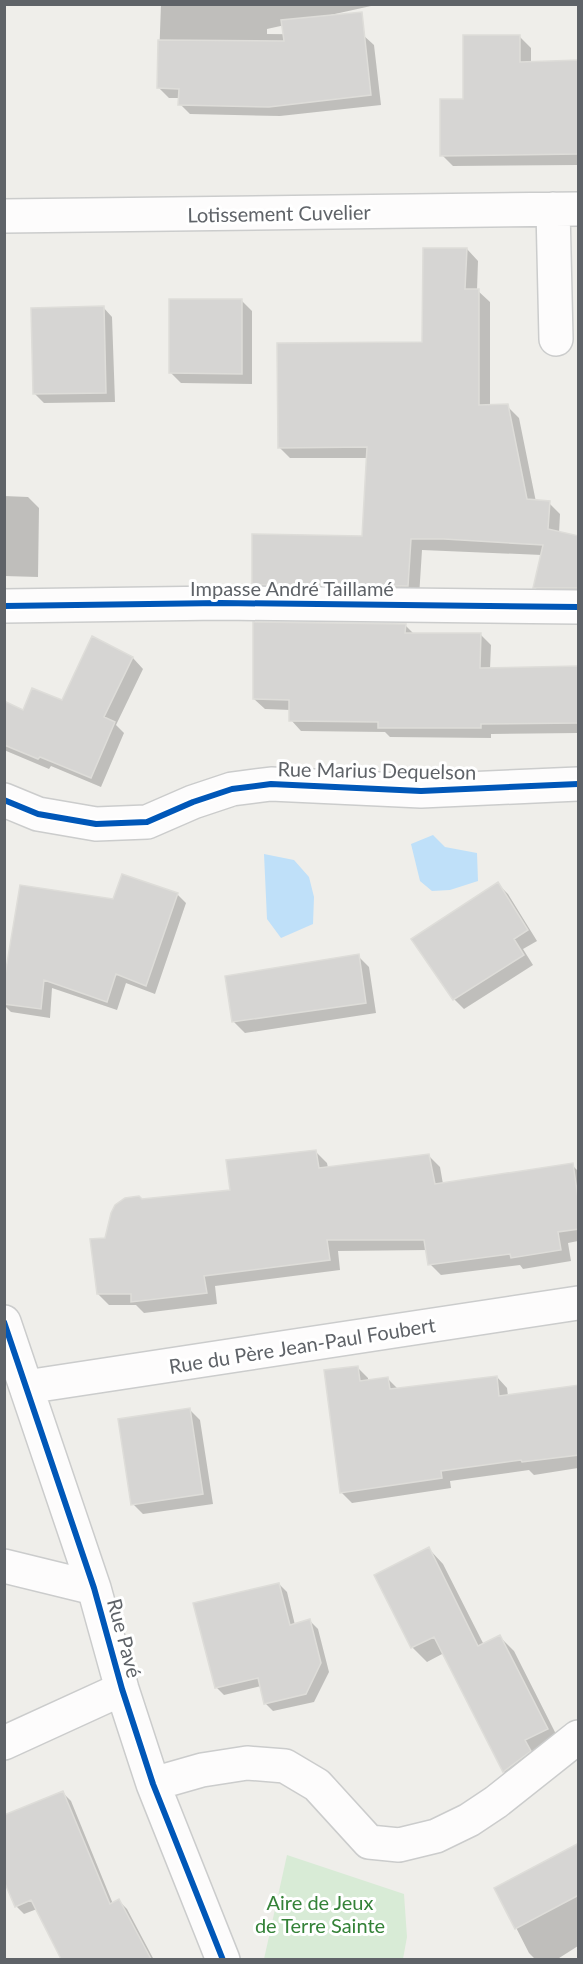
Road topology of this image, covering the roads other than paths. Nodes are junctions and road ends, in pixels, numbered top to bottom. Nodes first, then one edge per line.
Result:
1 (566, 209) edge
2 (4, 216) edge
3 (556, 339) dead end
4 (4, 606) edge
5 (579, 607) edge
6 (579, 784) edge
7 (4, 800) edge
8 (579, 1303) edge
9 (4, 1322) edge
10 (26, 1388) junction
11 (4, 1566) edge
12 (94, 1588) junction
13 (122, 1689) junction
14 (579, 1737) edge
15 (4, 1743) edge
16 (153, 1784) junction
17 (224, 1959) edge

1 - 2 street, Lotissement Cuvelier
1 - 3 street, Lotissement Cuvelier
4 - 5 street, Impasse André Taillamé
6 - 7 street, Rue Marius Dequelson
8 - 10 street, Rue du Père Jean-Paul Foubert
9 - 10 street, Rue Pavé
10 - 12 street, Rue Pavé
11 - 12 street
12 - 13 street, Rue Pavé
13 - 15 street
13 - 16 street, Rue Pavé
14 - 16 street
16 - 17 street, Rue Pavé

